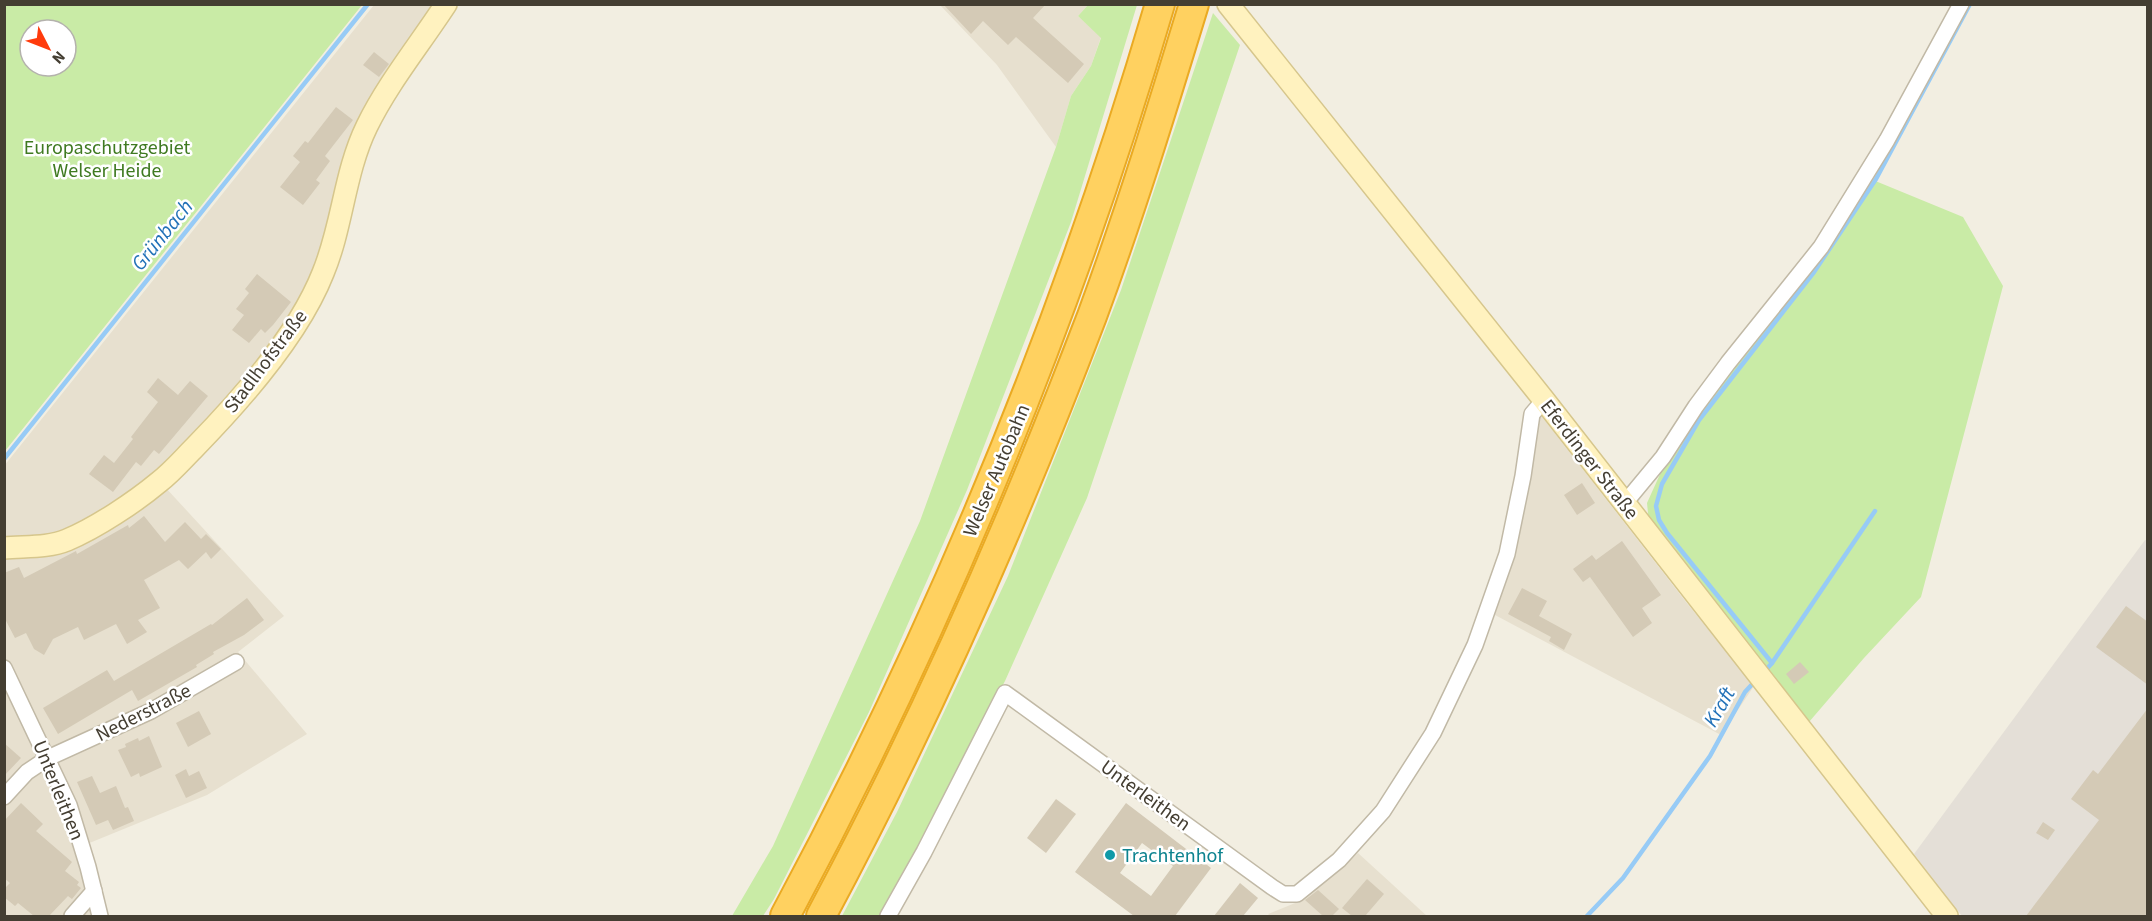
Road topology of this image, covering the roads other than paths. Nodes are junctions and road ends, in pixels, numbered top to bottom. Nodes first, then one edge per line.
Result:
1 (446, 4) edge
2 (1160, 4) edge
3 (1194, 4) edge
4 (1228, 4) edge
5 (1961, 4) edge
6 (1544, 400) junction
7 (1624, 504) junction
8 (4, 548) edge
9 (236, 662) dead end
10 (4, 668) edge
11 (48, 758) junction
12 (4, 797) edge
13 (94, 891) junction
14 (72, 916) edge
15 (100, 916) edge
16 (785, 916) edge
17 (821, 916) edge
18 (888, 916) edge
19 (1947, 916) edge

1 - 8 main road, Stadlhofstraße
2 - 16 highway, Welser Autobahn
3 - 17 highway, Welser Autobahn
4 - 6 main road, Eferdinger Straße
5 - 7 street
6 - 7 main road, Eferdinger Straße
6 - 18 street, Unterleithen
7 - 19 main road, Eferdinger Straße
9 - 11 street, Nederstraße
10 - 11 street, Unterleithen
11 - 12 street, Nederstraße
11 - 13 street, Unterleithen
13 - 14 street
13 - 15 street, Unterleithen

